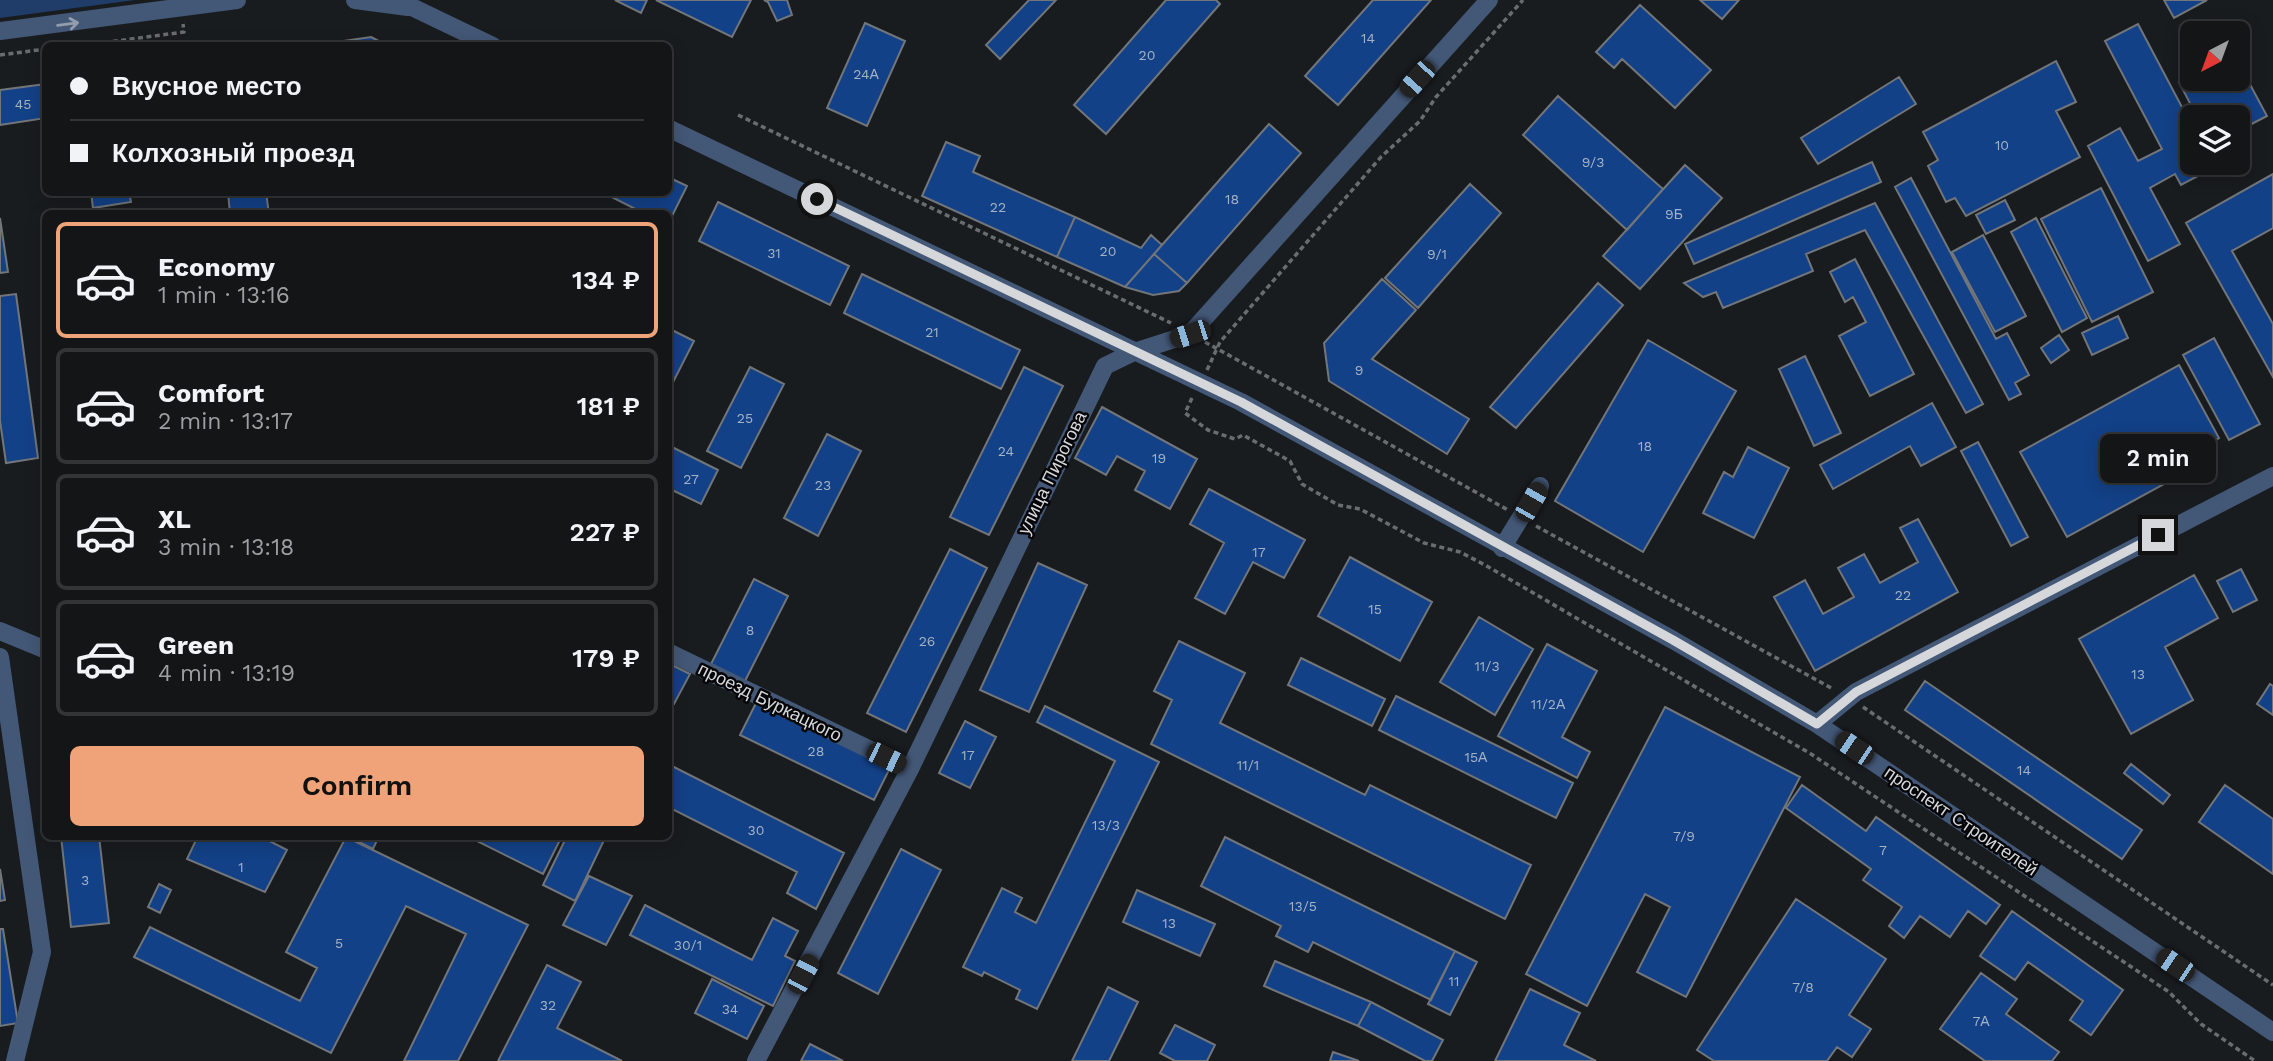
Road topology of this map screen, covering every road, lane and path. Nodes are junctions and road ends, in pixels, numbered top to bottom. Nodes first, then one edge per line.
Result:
1 (237, 0) edge
2 (355, 0) edge
3 (1489, 0) edge
4 (1523, 0) edge
5 (404, 4) edge
6 (181, 8) junction
7 (0, 31) edge
8 (109, 42) edge
9 (485, 42) edge
10 (42, 50) edge
11 (0, 55) edge
12 (672, 130) edge
13 (1134, 352) junction
14 (1200, 383) junction
15 (2273, 476) edge
16 (1540, 486) dead end
17 (1502, 548) junction
18 (0, 631) edge
19 (42, 648) edge
20 (672, 654) edge
21 (0, 657) edge
22 (1817, 724) junction
23 (910, 769) junction
24 (2273, 1032) edge
25 (15, 1061) edge
26 (756, 1061) edge
27 (2255, 1061) edge

1 - 6 street
2 - 5 street
3 - 13 street, улица Пирогова
4 - 14 path
5 - 9 street
7 -> 6 street
6 - 8 path
10 - 11 path
12 - 13 street, проспект Строителей
13 - 14 street, проспект Строителей
13 - 23 street, улица Пирогова
14 - 17 street, проспект Строителей
14 - 27 path
15 - 22 street
16 - 17 street
17 - 22 street, проспект Строителей
18 - 19 street
20 - 23 street, проезд Буркацкого
21 - 25 street
22 - 24 street, проспект Строителей
23 - 26 street, улица Пирогова

